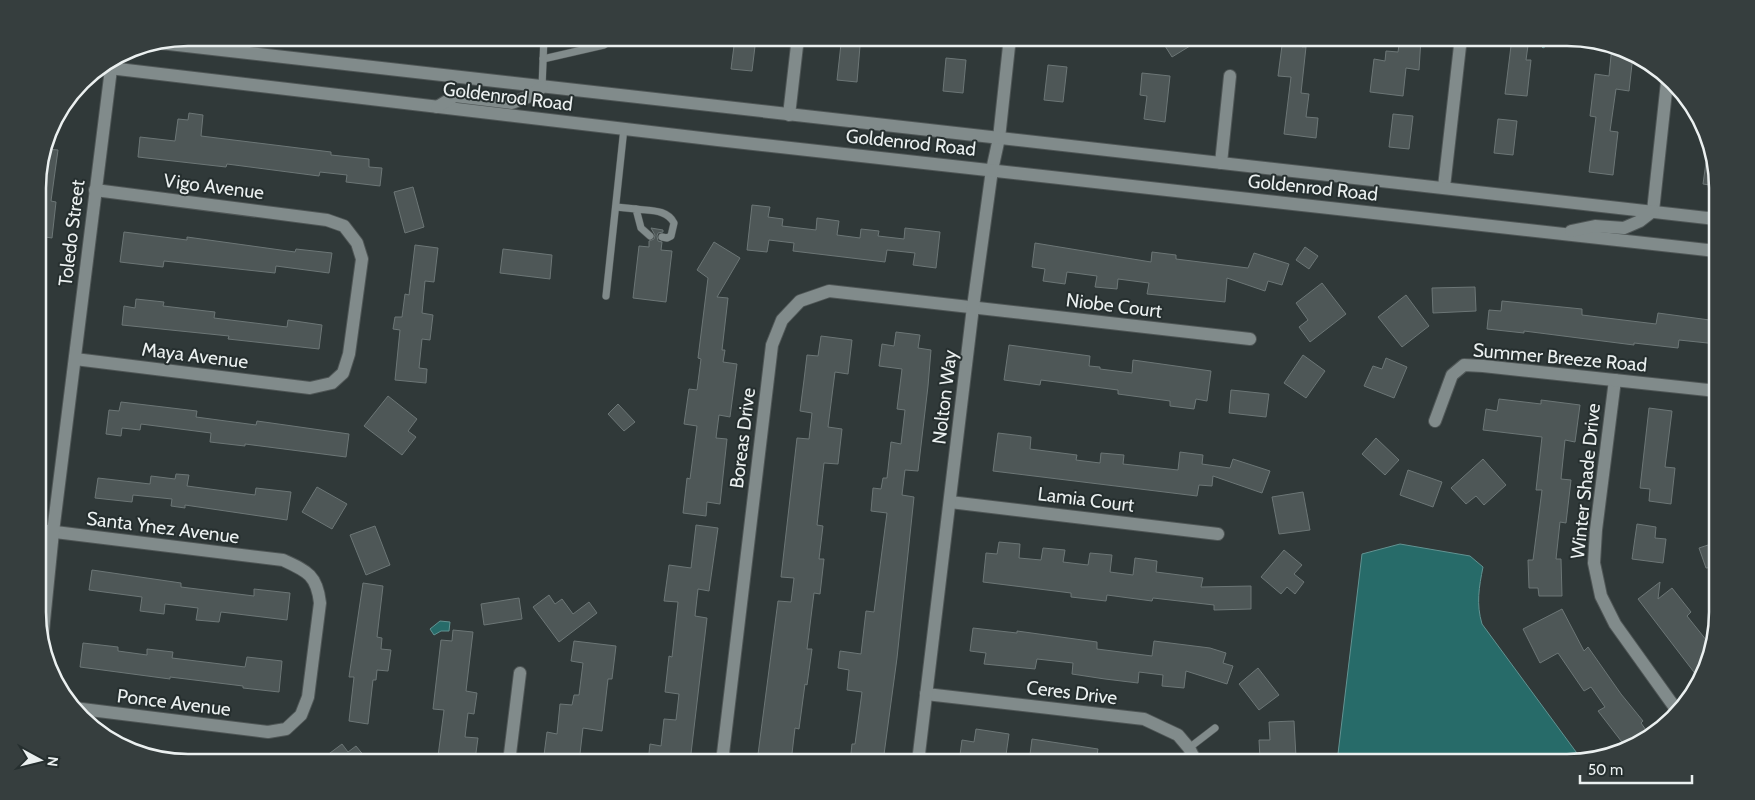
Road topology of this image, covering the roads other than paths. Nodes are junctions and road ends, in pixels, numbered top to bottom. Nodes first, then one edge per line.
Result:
1 (187, 46) edge
2 (544, 46) edge
3 (600, 46) edge
4 (797, 46) edge
5 (1009, 46) edge
6 (1460, 46) edge
7 (544, 60) junction
8 (111, 69) edge
9 (106, 72) edge
10 (1230, 76) dead end
11 (542, 87) junction
12 (1666, 87) edge
13 (437, 107) junction
14 (789, 114) junction
15 (624, 128) junction
16 (999, 138) junction
17 (1221, 163) junction
18 (992, 170) junction
19 (1444, 187) junction
20 (95, 190) junction
21 (616, 207) junction
22 (636, 209) junction
23 (1653, 211) junction
24 (1709, 217) edge
25 (1562, 233) junction
26 (650, 236) dead end
27 (662, 237) dead end
28 (1709, 250) edge
29 (606, 296) dead end
30 (974, 307) junction
31 (1250, 339) dead end
32 (75, 359) junction
33 (1614, 380) junction
34 (310, 388) joint
35 (1709, 390) edge
36 (1435, 421) dead end
37 (950, 502) junction
38 (46, 531) edge
39 (53, 532) junction
40 (1218, 534) dead end
41 (46, 601) edge
42 (520, 673) dead end
43 (926, 694) junction
44 (1673, 705) edge
45 (86, 709) edge
46 (1215, 728) dead end
47 (268, 732) joint
48 (1190, 748) junction
49 (919, 753) edge
50 (1192, 753) edge
51 (510, 754) edge
52 (723, 754) edge

1 - 11 street, Goldenrod Road
2 - 7 lane
3 - 7 lane
4 - 14 street
5 - 16 street, Nolton Way
6 - 19 street
7 - 11 lane
8 - 13 street, Goldenrod Road
9 - 20 street, Toledo Street
10 - 17 street
11 - 13 street
11 - 14 street, Goldenrod Road
12 - 23 street
13 - 15 street, Goldenrod Road
14 - 16 street, Goldenrod Road
15 - 18 street, Goldenrod Road
15 - 21 lane
16 - 17 street, Goldenrod Road
16 - 18 street, Nolton Way
17 - 19 street, Goldenrod Road
18 - 25 street, Goldenrod Road
18 - 30 street, Nolton Way
19 - 23 street, Goldenrod Road
20 - 32 street, Toledo Street
20 - 34 street, Vigo Avenue
21 - 22 lane
21 - 29 lane
22 - 26 lane
22 - 27 lane
23 - 24 street, Goldenrod Road
23 - 25 street
25 - 28 street, Goldenrod Road
30 - 31 street, Niobe Court
30 - 37 street, Nolton Way
30 - 52 street, Boreas Drive
32 - 34 street, Maya Avenue
32 - 39 street, Toledo Street
33 - 35 street, Summer Breeze Road
33 - 36 street, Summer Breeze Road
33 - 44 street, Winter Shade Drive
37 - 40 street, Lamia Court
37 - 43 street, Nolton Way
38 - 39 street, Santa Ynez Avenue
39 - 41 street, Toledo Street
39 - 47 street, Santa Ynez Avenue
42 - 51 street
43 - 48 street, Ceres Drive
43 - 49 street, Nolton Way
45 - 47 street, Ponce Avenue
46 - 48 lane
48 - 50 street, Ceres Drive

